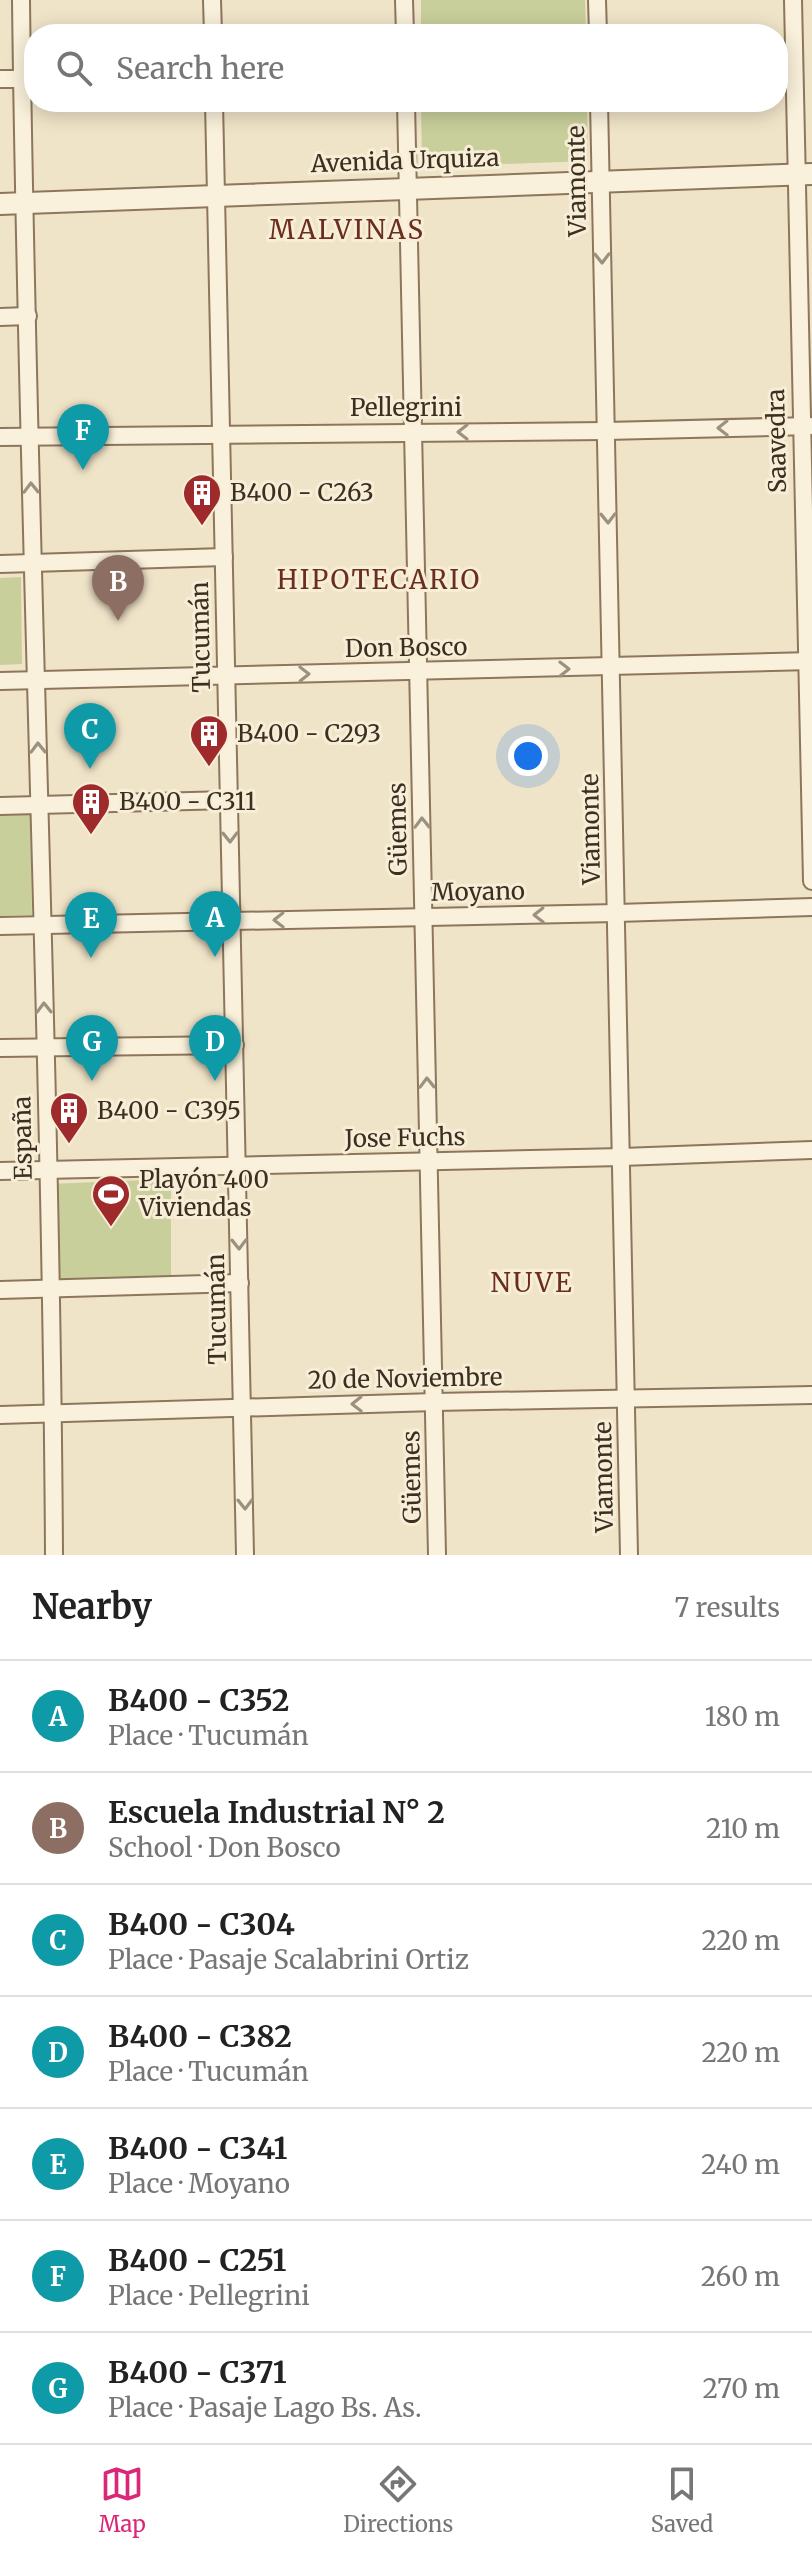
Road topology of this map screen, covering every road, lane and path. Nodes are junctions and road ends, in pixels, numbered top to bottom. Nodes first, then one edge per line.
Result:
1 (21, 0) edge
2 (212, 0) edge
3 (404, 0) edge
4 (597, 0) edge
5 (793, 0) edge
6 (213, 24) edge
7 (405, 24) edge
8 (598, 24) edge
9 (0, 79) edge
10 (22, 79) junction
11 (214, 112) edge
12 (406, 112) edge
13 (599, 112) edge
14 (804, 174) edge
15 (600, 180) junction
16 (407, 187) junction
17 (215, 195) junction
18 (0, 204) edge
19 (24, 204) junction
20 (28, 316) junction
21 (0, 317) edge
22 (807, 426) edge
23 (606, 431) junction
24 (413, 432) junction
25 (221, 433) junction
26 (30, 436) junction
27 (0, 437) edge
28 (808, 554) edge
29 (224, 557) junction
30 (32, 563) junction
31 (0, 564) edge
32 (809, 661) edge
33 (611, 668) junction
34 (418, 671) junction
35 (226, 676) junction
36 (36, 679) junction
37 (0, 681) edge
38 (811, 785) edge
39 (229, 800) junction
40 (39, 805) junction
41 (0, 806) edge
42 (812, 881) edge
43 (812, 907) edge
44 (617, 913) junction
45 (424, 917) junction
46 (232, 921) junction
47 (42, 925) junction
48 (0, 926) edge
49 (235, 1045) junction
50 (0, 1048) edge
51 (45, 1048) junction
52 (812, 1150) edge
53 (622, 1157) junction
54 (429, 1161) junction
55 (237, 1166) junction
56 (47, 1170) junction
57 (0, 1171) edge
58 (240, 1283) junction
59 (50, 1288) junction
60 (0, 1290) edge
61 (812, 1395) edge
62 (628, 1399) junction
63 (435, 1402) junction
64 (243, 1407) junction
65 (53, 1413) junction
66 (0, 1415) edge
67 (54, 1555) edge
68 (245, 1555) edge
69 (437, 1555) edge
70 (629, 1555) edge

1 - 10 street, España
2 - 6 street
3 - 7 street
4 - 8 street
5 - 14 street, Saavedra
9 - 10 street
10 - 19 street, España
11 - 17 street, Tucumán
12 - 16 street, Güemes
13 - 15 street, Viamonte
14 - 15 street, Avenida Urquiza
14 - 22 street, Saavedra
15 - 16 street, Avenida Urquiza
15 -> 23 street, Viamonte
16 - 17 street, Avenida Urquiza
16 - 24 street, Güemes
17 - 19 street, Avenida Urquiza
17 - 25 street, Tucumán
18 - 19 street, Avenida Urquiza
19 - 20 street, España
20 - 21 street
20 - 26 street, España
22 -> 23 street, Pellegrini
22 - 28 street, Saavedra
23 -> 24 street, Pellegrini
23 -> 33 street, Viamonte
24 - 25 street, Pellegrini
24 - 34 street, Güemes
25 - 26 street, Pellegrini
25 - 29 street, Tucumán
26 - 27 street, Pellegrini
30 -> 26 street, España
28 - 32 street, Saavedra
29 - 30 street
29 - 35 street, Tucumán
30 - 31 street
30 - 36 street, España
32 - 33 street, Don Bosco
32 - 38 street, Saavedra
34 -> 33 street, Don Bosco
33 - 44 street, Viamonte
35 -> 34 street, Don Bosco
45 -> 34 street, Güemes
35 - 36 street, Don Bosco
35 - 39 street, Tucumán
36 - 37 street, Don Bosco
40 -> 36 street, España
38 - 42 street, Saavedra
39 - 40 street
39 -> 46 street, Tucumán
40 - 41 street
40 - 47 street, España
43 - 44 street, Moyano
44 -> 45 street, Moyano
44 - 53 street, Viamonte
45 -> 46 street, Moyano
54 -> 45 street, Güemes
46 - 47 street, Moyano
46 - 49 street, Tucumán
47 - 48 street, Moyano
51 -> 47 street, España
49 - 51 street
49 - 55 street, Tucumán
50 - 51 street
51 - 56 street, España
52 - 53 street, Jose Fuchs
53 - 54 street, Jose Fuchs
53 - 62 street, Viamonte
54 - 55 street, Jose Fuchs
54 - 63 street, Güemes
55 - 56 street, Jose Fuchs
55 -> 58 street, Tucumán
56 - 57 street, Jose Fuchs
56 - 59 street, España
58 - 59 street
58 - 64 street, Tucumán
59 - 60 street
59 - 65 street, España
61 - 62 street, 20 de Noviembre
62 - 63 street, 20 de Noviembre
62 - 70 street, Viamonte
63 -> 64 street, 20 de Noviembre
63 - 69 street, Güemes
64 - 65 street, 20 de Noviembre
64 -> 68 street, Tucumán
65 - 66 street, 20 de Noviembre
65 - 67 street, España

